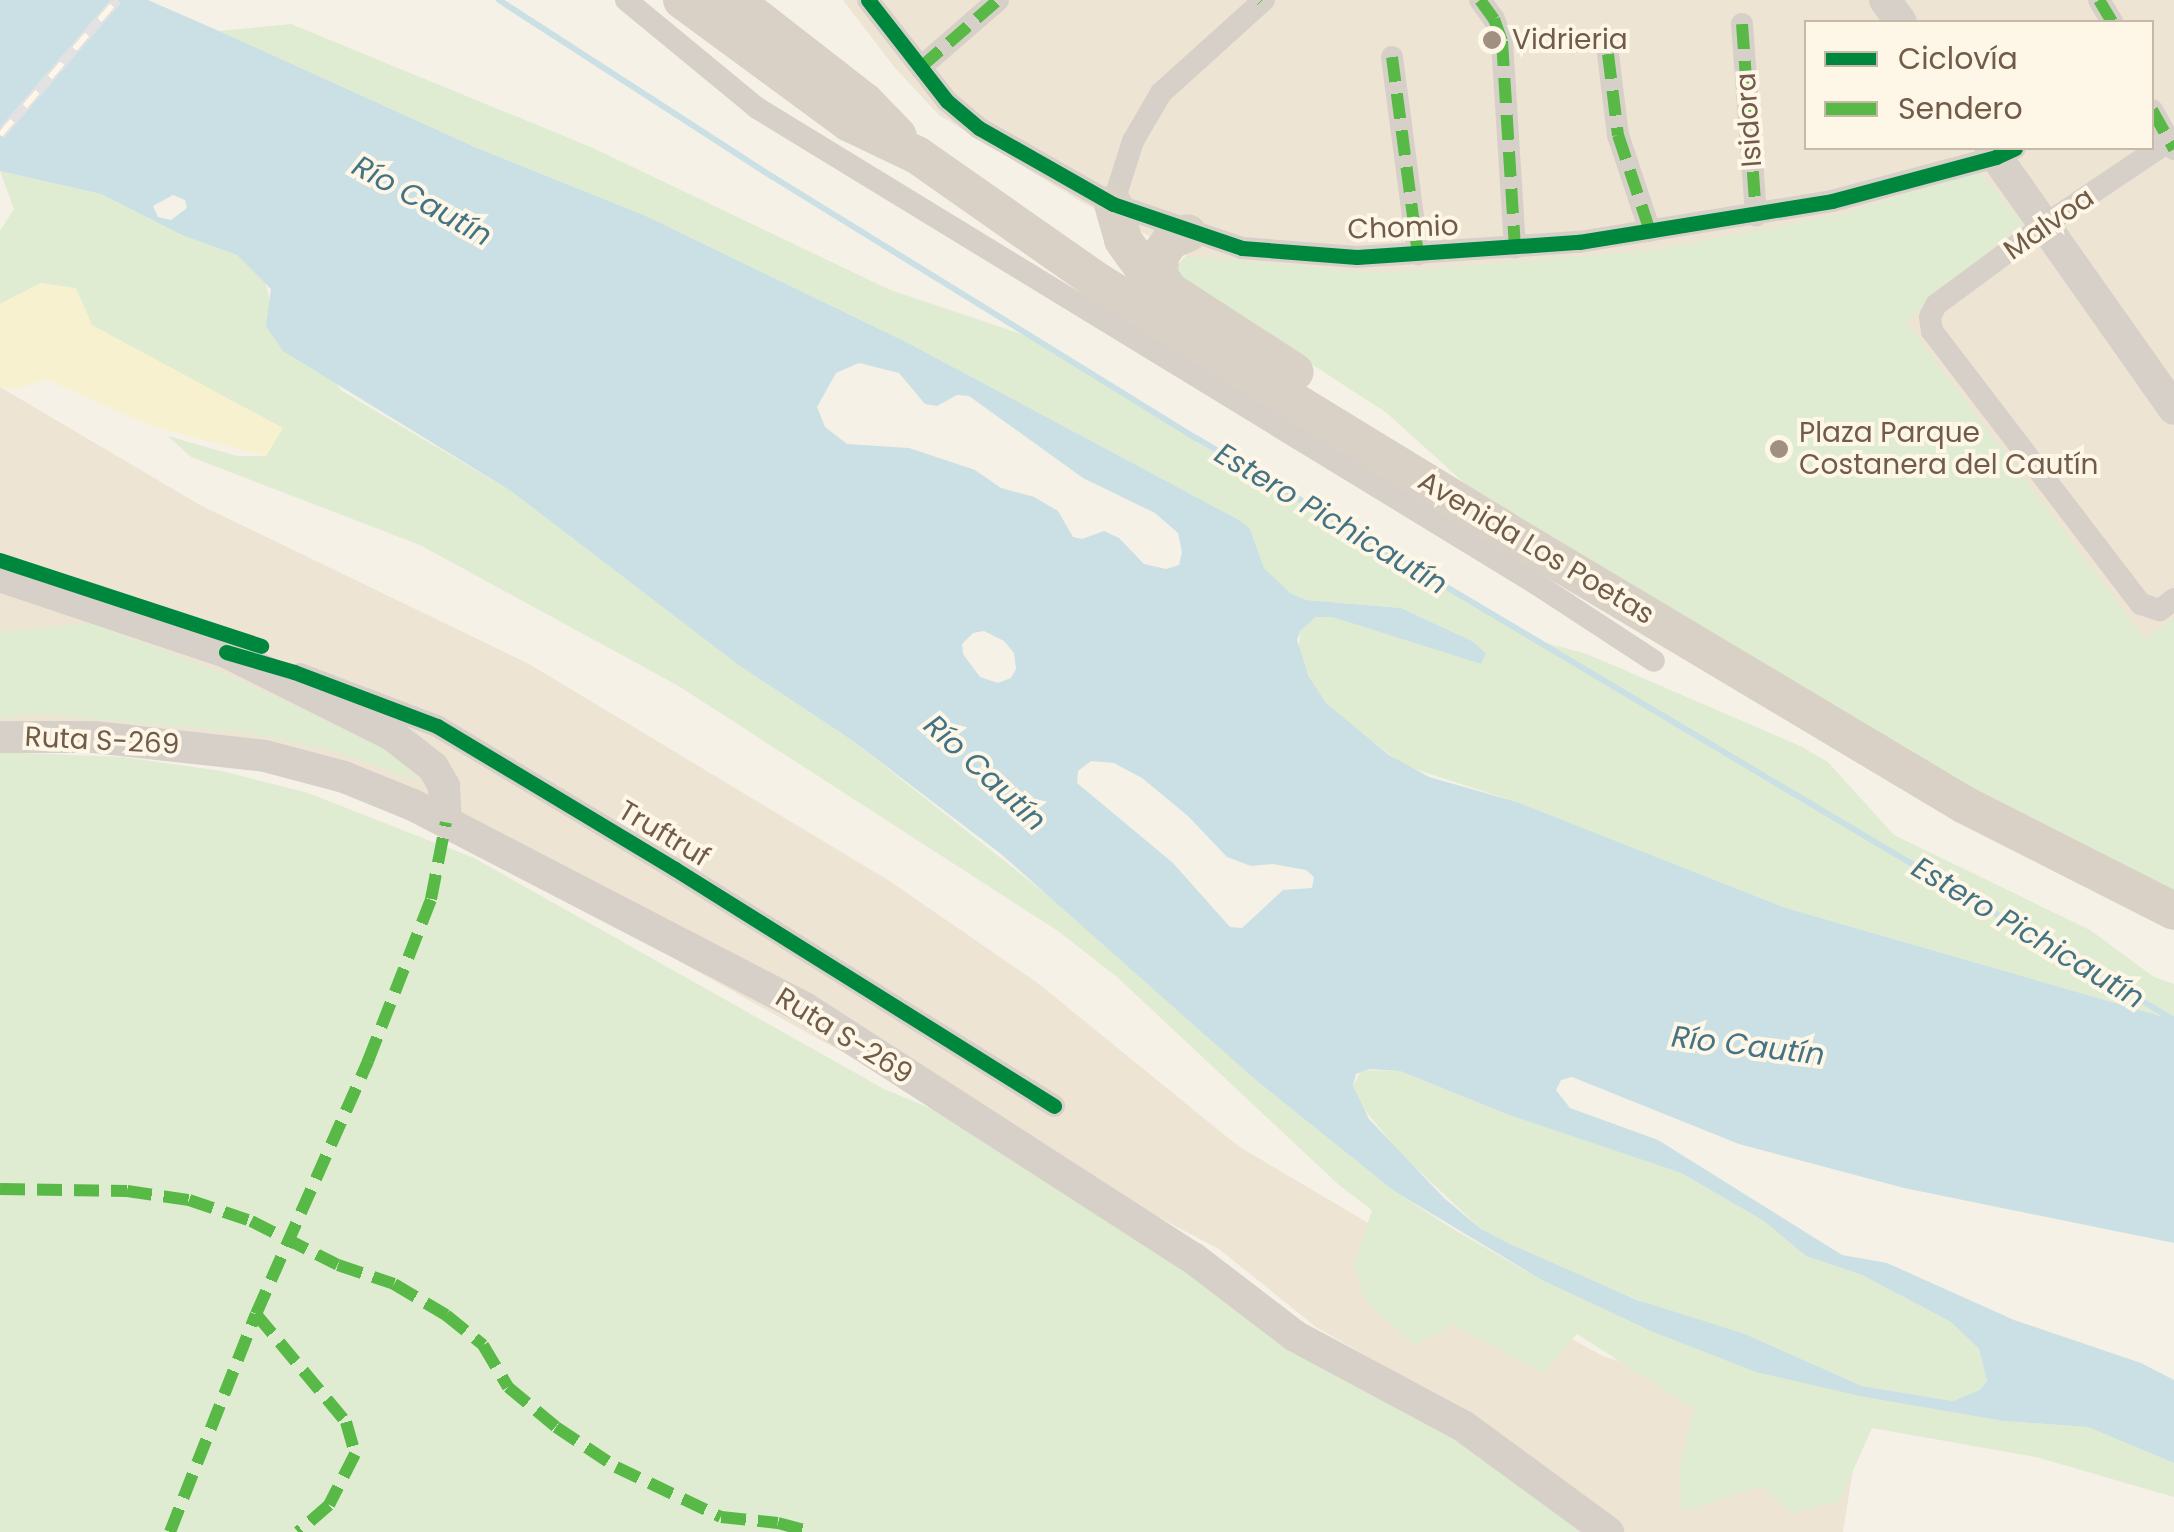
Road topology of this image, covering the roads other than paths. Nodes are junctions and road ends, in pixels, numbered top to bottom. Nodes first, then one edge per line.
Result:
1 (626, 0) edge
2 (669, 0) edge
3 (682, 0) edge
4 (734, 0) edge
5 (868, 0) edge
6 (998, 0) edge
7 (1262, 0) edge
8 (1480, 0) edge
9 (1742, 24) dead end
10 (743, 44) junction
11 (1608, 54) dead end
12 (1392, 57) dead end
13 (921, 67) junction
14 (2154, 113) edge
15 (2172, 143) edge
16 (2000, 151) edge
17 (917, 155) junction
18 (1112, 204) junction
19 (1756, 215) junction
20 (2044, 225) junction
21 (1650, 231) junction
22 (1188, 232) junction
23 (1516, 248) junction
24 (1418, 254) junction
25 (1170, 292) junction
26 (2174, 409) edge
27 (1470, 509) junction
28 (0, 576) edge
29 (2167, 604) edge
30 (226, 652) junction
31 (1654, 661) dead end
32 (0, 737) edge
33 (446, 822) junction
34 (2174, 910) edge
35 (1054, 1106) dead end
36 (1608, 1532) edge

1 - 31 street
2 - 10 main road
3 - 10 main road, Avenida Los Poetas
4 - 17 main road, Avenida Los Poetas
5 - 13 street, Chomio
6 - 13 street
7 - 18 street
8 - 23 street
9 - 19 street, Isidora
10 - 17 main road, Avenida Los Poetas
11 - 21 street
12 - 24 street
13 - 18 street, Chomio
14 - 15 street
15 - 20 street, Malvoa
16 - 19 street, Chomio
16 - 20 main road
17 - 27 main road, Avenida Los Poetas
18 - 22 street, Chomio
18 - 25 main road
19 - 21 street, Chomio
20 - 26 main road
20 - 29 street, Malvoa
21 - 23 street, Chomio
22 - 24 street, Chomio
22 - 25 main road
23 - 24 street, Chomio
25 - 27 main road
27 - 34 main road, Avenida Los Poetas
28 - 30 main road, Truftruf
30 - 33 main road, Truftruf
30 - 35 street, Truftruf
32 - 33 main road, Ruta S-269
33 - 36 main road, Ruta S-269

